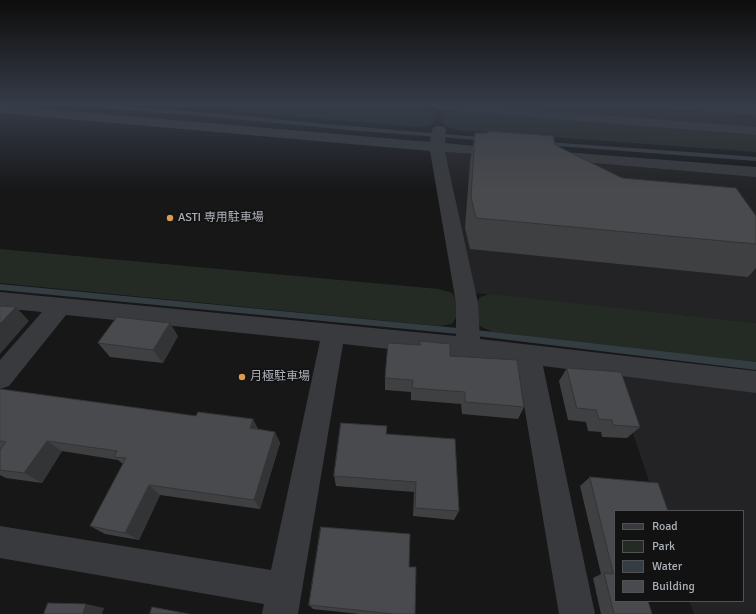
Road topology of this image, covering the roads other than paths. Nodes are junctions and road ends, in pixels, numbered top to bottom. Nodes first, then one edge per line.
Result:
1 (290, 134) edge
2 (438, 139) junction
3 (515, 153) edge
4 (538, 155) edge
5 (756, 172) edge
6 (0, 300) edge
7 (61, 306) junction
8 (333, 333) junction
9 (468, 347) junction
10 (528, 354) junction
11 (0, 378) edge
12 (756, 382) edge
13 (0, 542) edge
14 (282, 602) edge
15 (577, 614) edge

1 - 2 street
2 - 3 street
2 - 9 street
4 - 5 street
6 - 7 street
7 - 8 street
7 - 11 street
8 - 9 street
8 - 14 street
9 - 10 street
10 - 12 street
10 - 15 street
13 - 14 street

